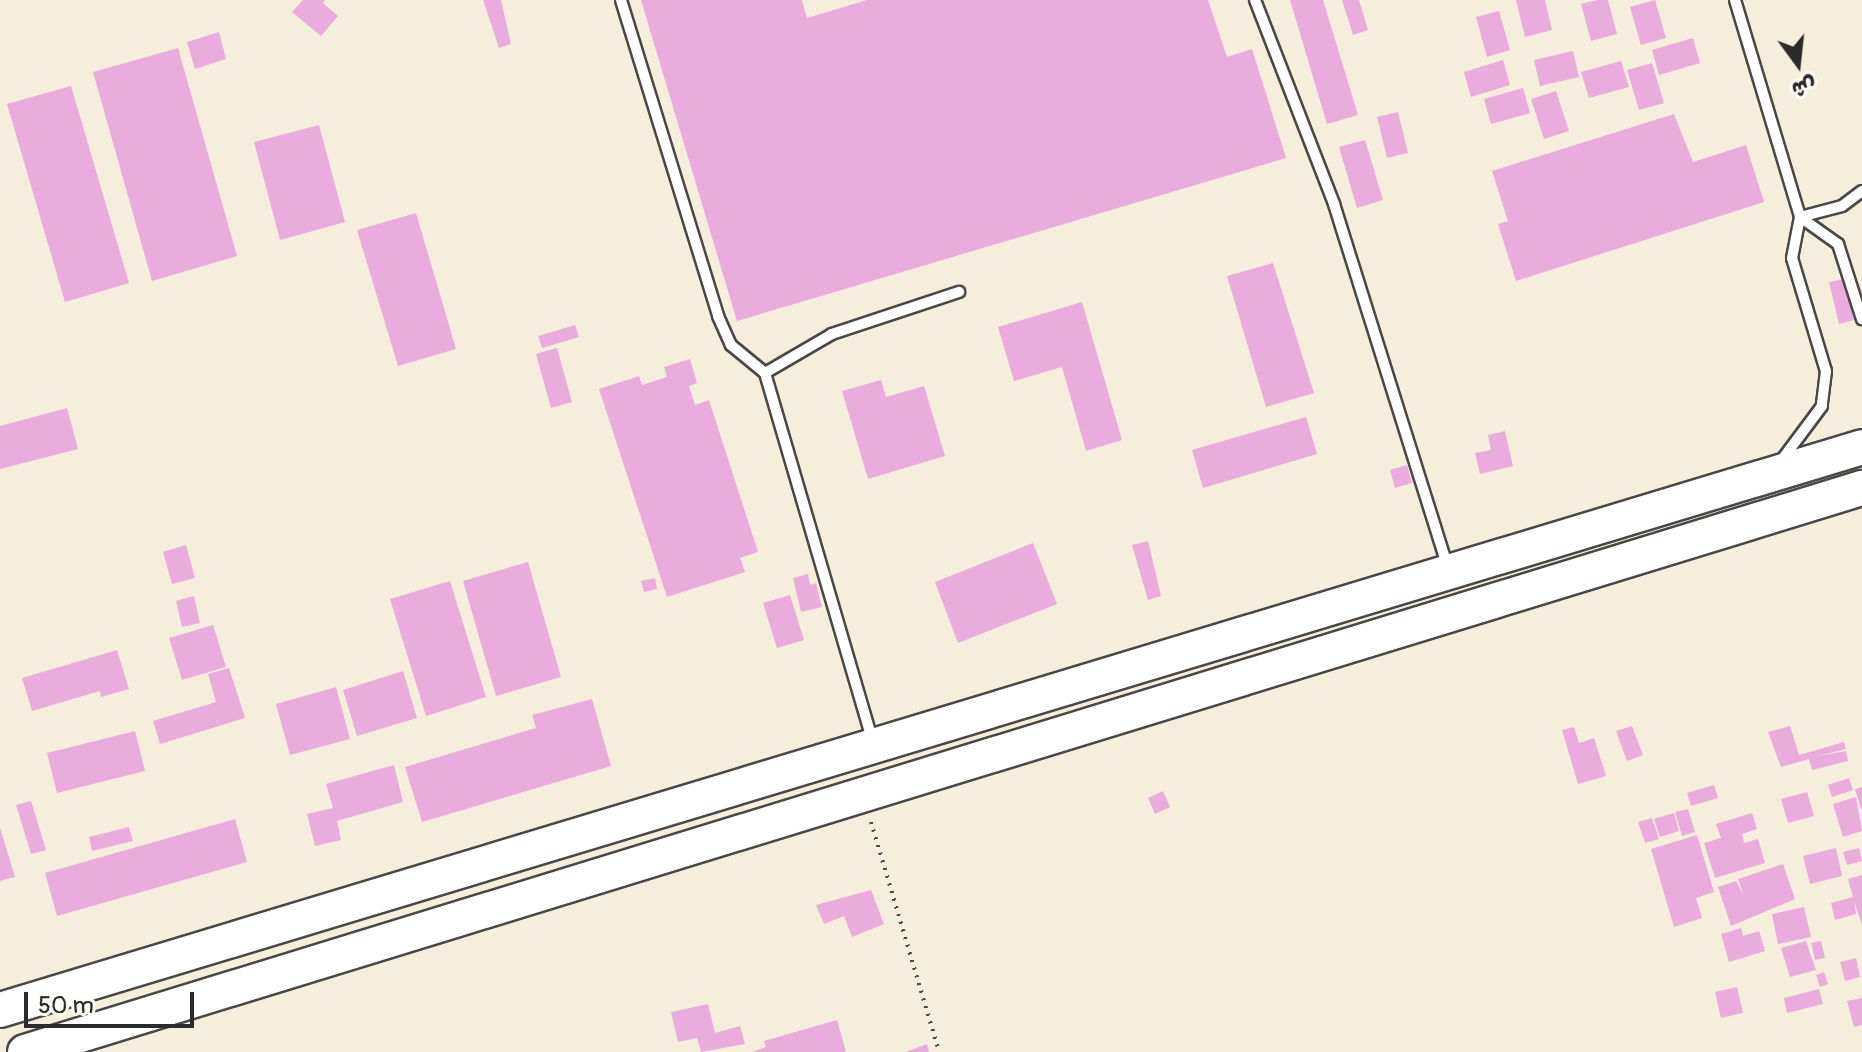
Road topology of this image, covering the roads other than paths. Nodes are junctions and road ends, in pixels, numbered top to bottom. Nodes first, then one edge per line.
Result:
1 (621, 0) edge
2 (1255, 0) edge
3 (1735, 0) edge
4 (1862, 191) edge
5 (1800, 217) junction
6 (959, 292) dead end
7 (1862, 319) edge
8 (765, 373) junction
9 (1862, 447) edge
10 (1770, 475) junction
11 (1862, 488) edge
12 (1450, 572) junction
13 (874, 748) junction
14 (0, 1010) edge
15 (25, 1052) edge

1 - 8 lane
2 - 12 lane
3 - 5 lane
4 - 5 lane
5 - 7 lane
5 - 10 lane
6 - 8 lane
8 - 13 lane
9 - 10 highway
10 - 12 highway
11 - 15 highway
12 - 13 highway
13 - 14 highway

